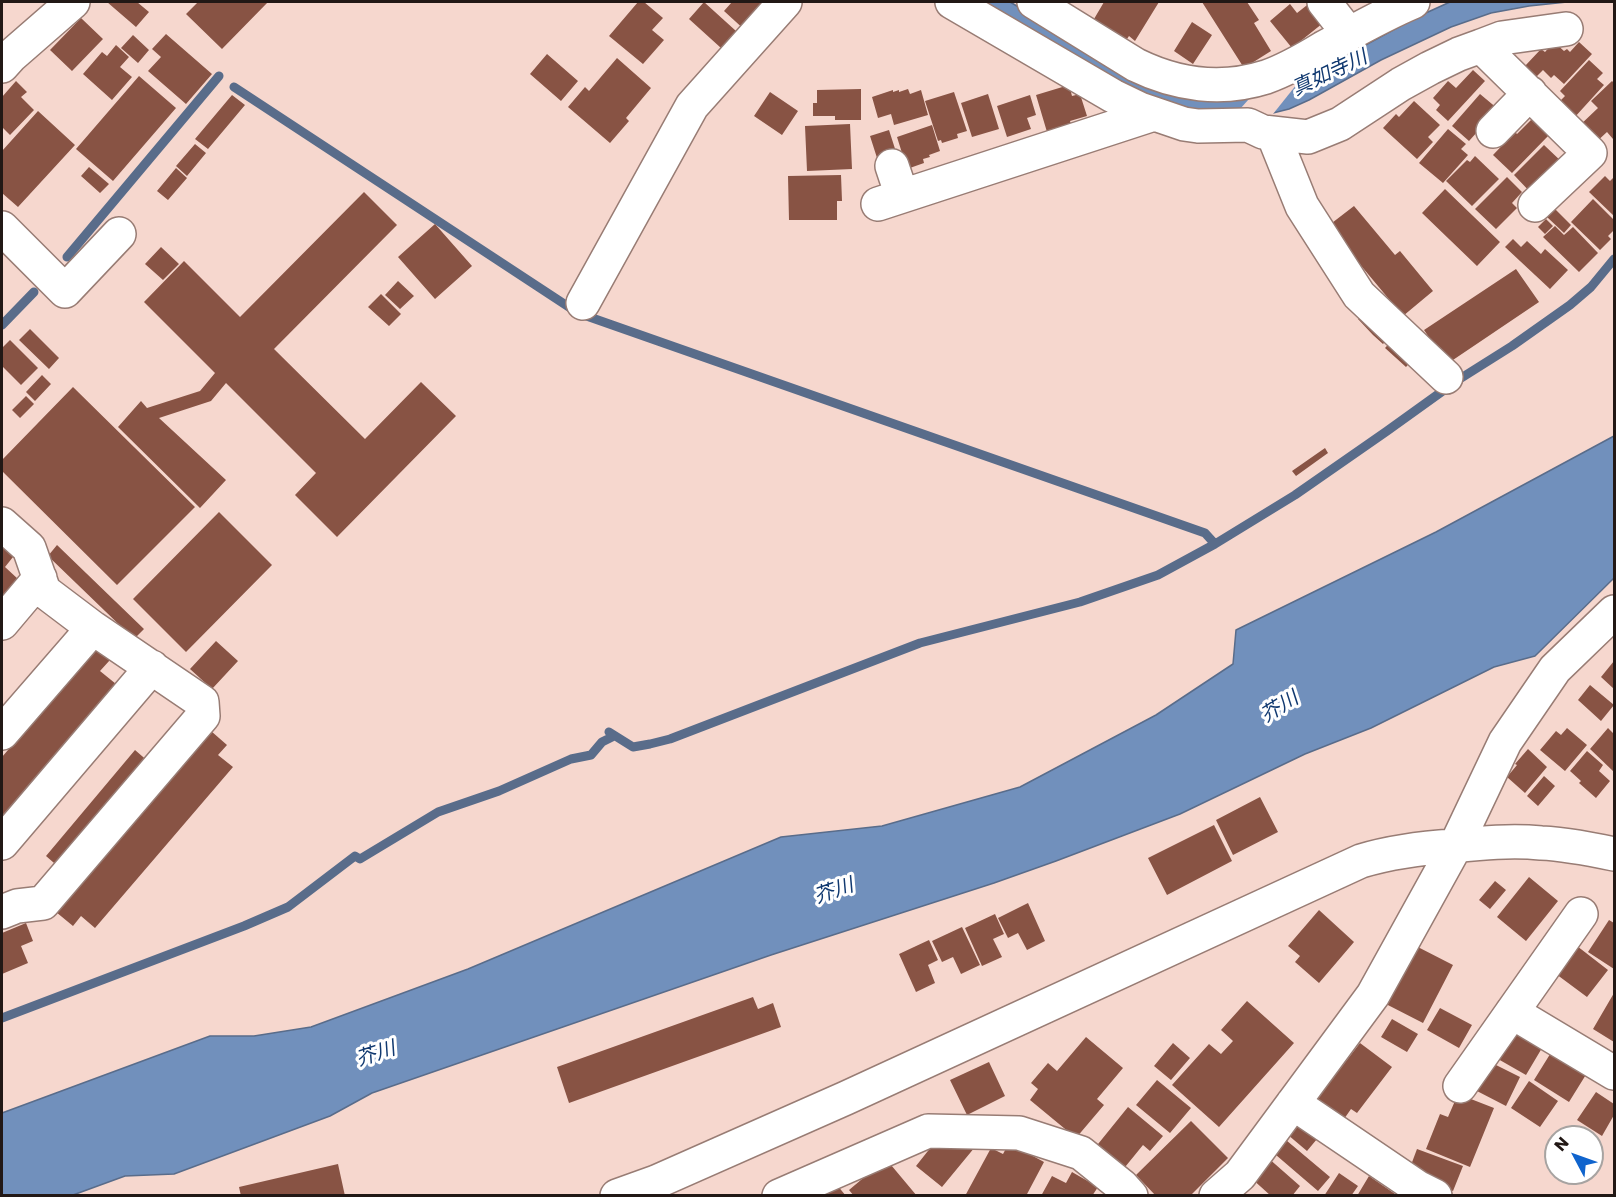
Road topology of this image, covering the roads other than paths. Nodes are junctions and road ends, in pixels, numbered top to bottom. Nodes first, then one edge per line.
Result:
1 (73, 2) edge
2 (785, 2) edge
3 (952, 2) edge
4 (1034, 2) edge
5 (1324, 2) edge
6 (1413, 2) edge
7 (1566, 29) dead end
8 (1349, 34) junction
9 (1481, 46) junction
10 (5, 55) edge
11 (1282, 74) junction
12 (1530, 93) junction
13 (1154, 114) junction
14 (1258, 125) junction
15 (1493, 131) dead end
16 (891, 188) dead end
17 (1535, 205) dead end
18 (2, 228) edge
19 (119, 234) dead end
20 (583, 303) dead end
21 (1446, 377) dead end
22 (2, 524) edge
23 (40, 579) junction
24 (1614, 612) edge
25 (2, 623) edge
26 (93, 628) junction
27 (152, 667) junction
28 (2, 733) edge
29 (2, 843) edge
30 (1456, 845) junction
31 (1610, 846) edge
32 (2, 912) edge
33 (1581, 914) dead end
34 (1512, 1012) junction
35 (1614, 1072) edge
36 (1460, 1086) dead end
37 (1293, 1103) junction
38 (1422, 1193) edge
39 (617, 1196) edge
40 (779, 1196) edge
41 (1131, 1196) edge
42 (1216, 1196) edge

1 - 10 street
2 - 20 street
3 - 13 street
4 - 11 street
5 - 8 street
6 - 8 street
7 - 9 street
8 - 11 street
9 - 12 street
9 - 14 street
11 - 14 street
12 - 15 street
12 - 17 street
13 - 14 street
13 - 16 street
14 - 21 street
18 - 19 street
22 - 23 street
23 - 25 street
23 - 26 street
24 - 30 street
26 - 27 street
26 - 28 street
27 - 29 street
27 - 32 street
30 - 31 street
30 - 37 street
30 - 39 street
33 - 34 street
34 - 35 street
34 - 36 street
37 - 38 street
37 - 42 street
40 - 41 street

